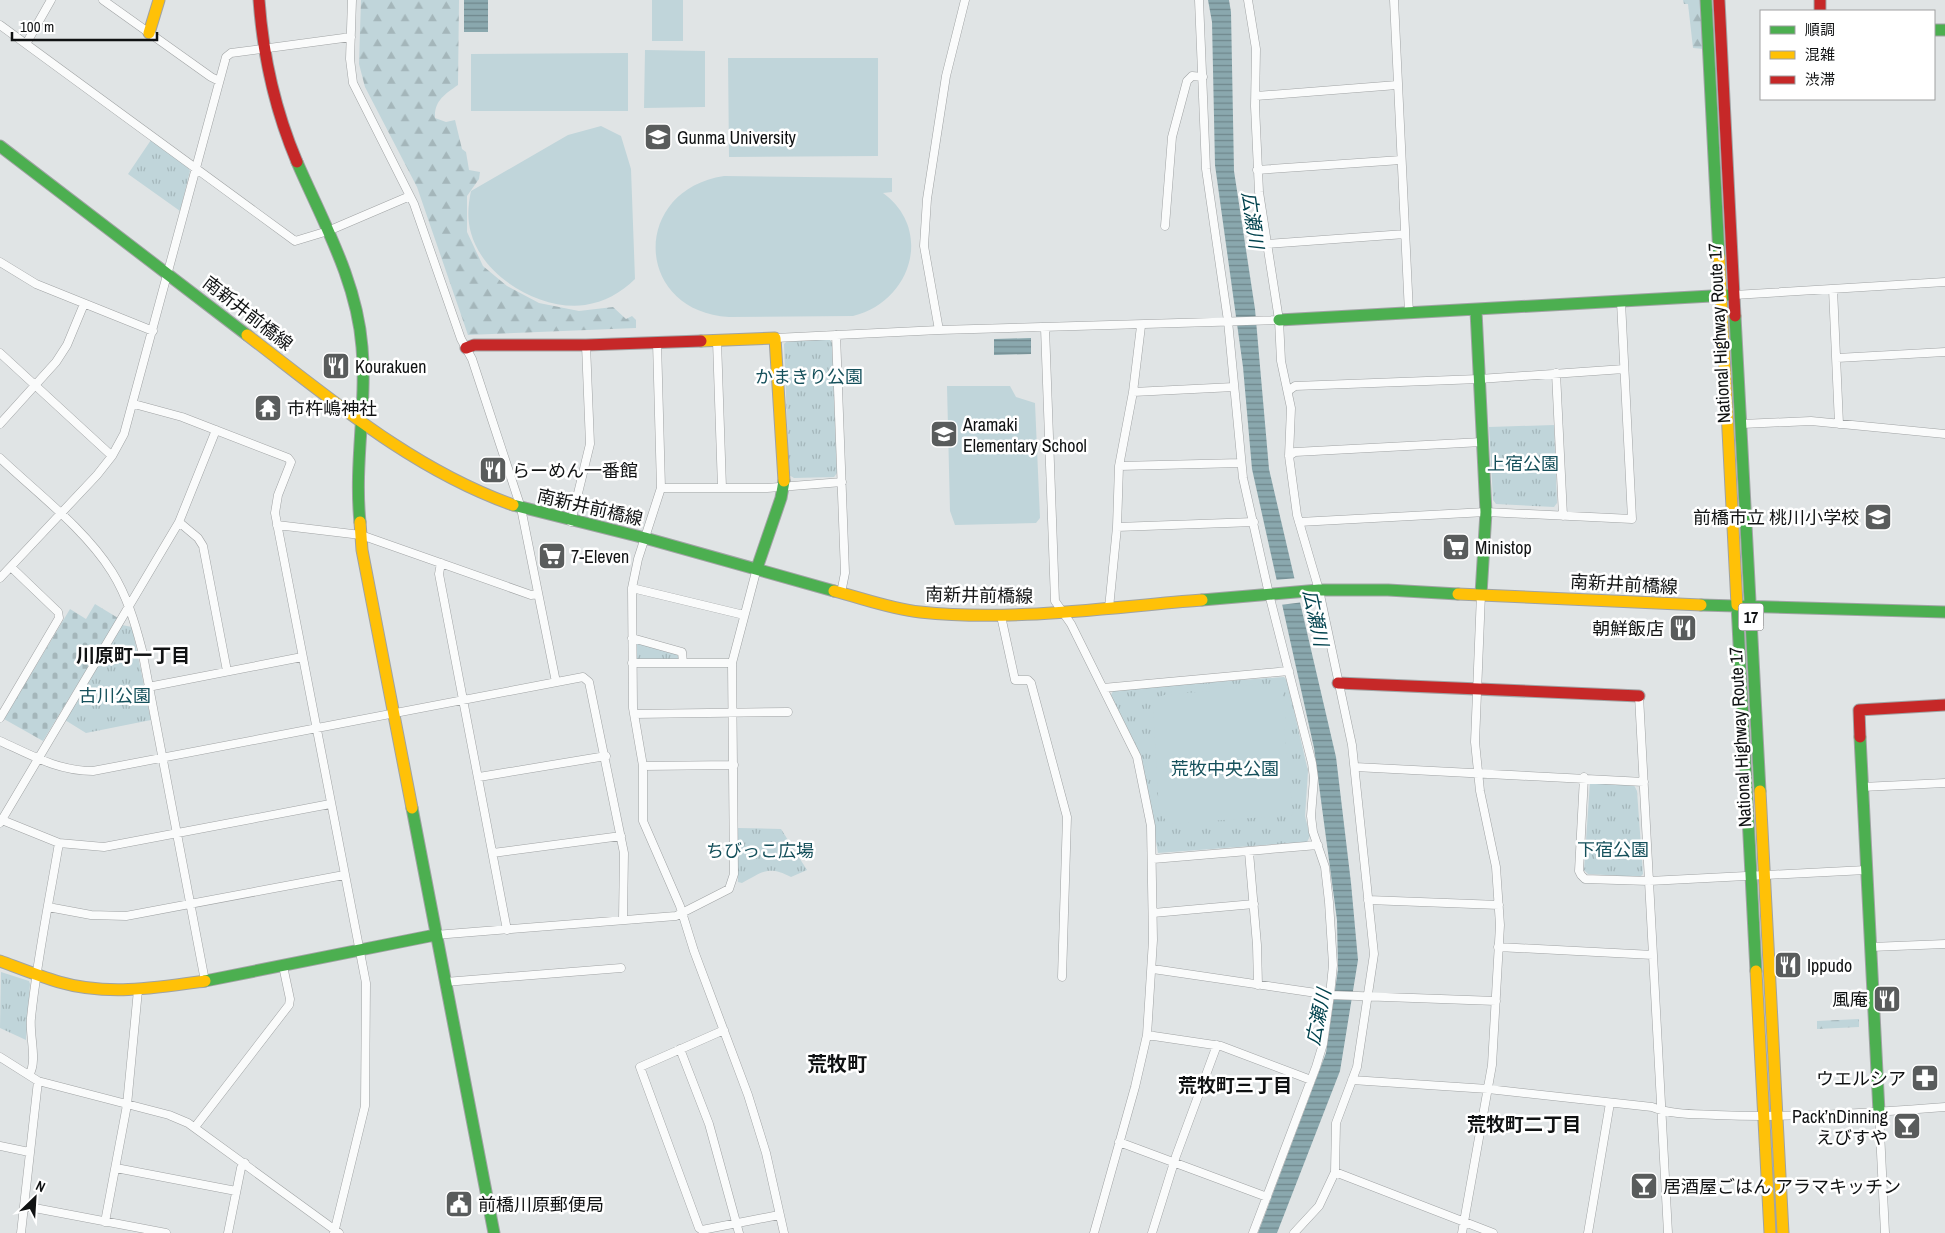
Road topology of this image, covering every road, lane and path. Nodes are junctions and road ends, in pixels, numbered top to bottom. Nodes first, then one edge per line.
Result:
1 (51, 0) edge
2 (103, 0) edge
3 (159, 0) edge
4 (259, 0) edge
5 (352, 0) edge
6 (965, 0) edge
7 (1200, 0) edge
8 (1248, 0) edge
9 (1394, 0) edge
10 (1706, 0) edge
11 (1719, 0) edge
12 (0, 25) edge
13 (149, 33) junction
14 (350, 37) junction
15 (26, 44) junction
16 (264, 49) junction
17 (1203, 77) junction
18 (219, 81) junction
19 (1397, 85) junction
20 (1256, 96) junction
21 (0, 146) edge
22 (1401, 160) junction
23 (196, 167) junction
24 (1257, 170) junction
25 (410, 196) junction
26 (1165, 226) dead end
27 (328, 231) junction
28 (1405, 234) junction
29 (1267, 244) junction
30 (0, 262) edge
31 (168, 273) junction
32 (1945, 282) edge
33 (1833, 289) junction
34 (1720, 295) junction
35 (1734, 295) junction
36 (1621, 302) junction
37 (84, 304) junction
38 (1476, 311) junction
39 (1409, 313) junction
40 (1230, 320) junction
41 (1279, 320) junction
42 (1141, 326) junction
43 (1044, 328) junction
44 (939, 330) junction
45 (153, 332) junction
46 (836, 335) junction
47 (776, 338) junction
48 (717, 341) junction
49 (657, 342) junction
50 (586, 345) junction
51 (466, 348) junction
52 (0, 352) edge
53 (1945, 352) edge
54 (1837, 358) junction
55 (1624, 369) junction
56 (1556, 373) junction
57 (1479, 379) junction
58 (36, 386) junction
59 (1234, 387) junction
60 (1288, 391) junction
61 (1133, 392) junction
62 (134, 404) junction
63 (361, 422) junction
64 (0, 424) edge
65 (1742, 424) junction
66 (1839, 424) junction
67 (216, 430) junction
68 (1945, 434) edge
69 (1482, 442) junction
70 (112, 456) junction
71 (1288, 456) junction
72 (0, 458) edge
73 (1241, 463) junction
74 (1119, 466) junction
75 (842, 482) junction
76 (783, 487) junction
77 (662, 488) junction
78 (722, 488) junction
79 (521, 508) junction
80 (1486, 512) junction
81 (60, 515) junction
82 (1563, 516) junction
83 (179, 522) junction
84 (571, 522) junction
85 (1254, 522) junction
86 (1299, 522) junction
87 (277, 525) junction
88 (1117, 527) junction
89 (361, 535) junction
90 (645, 538) junction
91 (441, 563) junction
92 (11, 567) junction
93 (757, 568) junction
94 (0, 578) edge
95 (632, 588) junction
96 (1319, 590) junction
97 (841, 592) junction
98 (538, 594) junction
99 (1273, 594) junction
100 (1481, 594) junction
101 (129, 606) junction
102 (1736, 606) junction
103 (1750, 606) junction
104 (1109, 608) junction
105 (1061, 612) junction
106 (1945, 612) edge
107 (744, 615) junction
108 (1001, 616) junction
109 (632, 638) junction
110 (302, 657) junction
111 (632, 663) junction
112 (683, 663) junction
113 (732, 663) junction
114 (228, 671) junction
115 (1289, 671) junction
116 (556, 682) junction
117 (1338, 684) junction
118 (148, 687) junction
119 (1103, 688) junction
120 (1477, 688) junction
121 (1639, 696) joint
122 (464, 699) junction
123 (1945, 705) edge
124 (733, 712) junction
125 (788, 712) dead end
126 (394, 713) junction
127 (634, 714) junction
128 (0, 718) edge
129 (316, 728) junction
130 (0, 741) edge
131 (606, 756) junction
132 (38, 759) junction
133 (163, 759) junction
134 (734, 765) junction
135 (643, 766) junction
136 (1355, 767) junction
137 (1478, 773) junction
138 (479, 777) junction
139 (1584, 778) junction
140 (1644, 782) junction
141 (1945, 784) edge
142 (1862, 787) junction
143 (330, 804) junction
144 (1, 822) edge
145 (177, 834) junction
146 (621, 836) junction
147 (59, 843) junction
148 (1318, 845) junction
149 (1249, 852) junction
150 (493, 853) junction
151 (1153, 859) junction
152 (1866, 870) junction
153 (344, 875) junction
154 (1764, 876) junction
155 (1752, 877) junction
156 (1649, 881) junction
157 (1368, 900) junction
158 (1254, 904) junction
159 (191, 905) junction
160 (1500, 905) junction
161 (48, 907) junction
162 (1153, 913) junction
163 (682, 915) junction
164 (623, 919) junction
165 (507, 930) junction
166 (435, 936) junction
167 (1945, 944) edge
168 (1498, 947) junction
169 (1871, 947) junction
170 (359, 950) junction
171 (1653, 956) junction
172 (0, 961) edge
173 (283, 966) junction
174 (621, 968) dead end
175 (1153, 969) junction
176 (35, 975) junction
177 (1062, 976) dead end
178 (205, 980) junction
179 (445, 982) junction
180 (1258, 985) junction
181 (138, 990) junction
182 (1330, 995) junction
183 (1368, 995) junction
184 (1496, 1002) junction
185 (724, 1030) junction
186 (1146, 1035) junction
187 (1217, 1045) junction
188 (680, 1049) junction
189 (0, 1057) edge
190 (28, 1075) junction
191 (1311, 1080) junction
192 (1352, 1080) junction
193 (38, 1081) junction
194 (1488, 1088) junction
195 (1610, 1103) junction
196 (127, 1105) junction
197 (1945, 1107) edge
198 (1662, 1112) junction
199 (1879, 1112) junction
200 (1778, 1116) junction
201 (1764, 1117) junction
202 (195, 1127) junction
203 (1119, 1142) junction
204 (0, 1146) edge
205 (29, 1152) junction
206 (1174, 1162) junction
207 (245, 1163) junction
208 (116, 1168) junction
209 (1335, 1172) junction
210 (236, 1191) junction
211 (1266, 1197) junction
212 (24, 1206) junction
213 (779, 1215) junction
214 (105, 1222) junction
215 (1464, 1222) junction
216 (737, 1223) junction
217 (336, 1232) edge
218 (22, 1233) edge
219 (166, 1233) edge
220 (228, 1233) edge
221 (494, 1233) edge
222 (739, 1233) edge
223 (784, 1233) edge
224 (1094, 1233) edge
225 (1152, 1233) edge
226 (1253, 1233) edge
227 (1294, 1233) edge
228 (1462, 1233) edge
229 (1492, 1233) edge
230 (1588, 1233) edge
231 (1668, 1233) edge
232 (1770, 1233) edge
233 (1784, 1233) edge
234 (1885, 1233) edge

1 - 15 street
2 - 13 street
3 - 13 main road
4 - 16 main road
5 - 14 street
6 - 44 street
7 - 17 street
8 - 20 street
9 - 19 street
10 - 34 main road, National Highway Route 17 / 17
11 - 35 main road, National Highway Route 17 / 17
12 - 15 street
13 - 18 street
14 - 16 street
14 - 25 street
15 - 23 street
16 - 18 street
16 - 27 main road
17 - 26 street
17 - 40 street
18 - 23 street
19 - 20 street
19 - 22 street
20 - 24 street
21 - 31 main road, 南新井前橋線
22 - 24 street
22 - 28 street
23 - 27 street
23 - 31 street
24 - 29 street
25 - 27 street
25 - 51 street
27 - 63 main road
28 - 29 street
28 - 39 street
29 - 41 street
30 - 37 street
31 - 45 street
31 - 63 main road, 南新井前橋線
32 - 33 street
33 - 35 street
33 - 54 street
34 - 35 main road
34 - 36 main road
34 - 102 main road, National Highway Route 17 / 17
35 - 65 main road, National Highway Route 17 / 17
36 - 38 main road
36 - 55 street
37 - 45 street
37 - 58 street
38 - 39 main road
38 - 57 main road
39 - 41 main road
40 - 41 street
40 - 42 street
40 - 59 street
41 - 60 street
42 - 43 street
42 - 61 street
43 - 44 street
43 - 105 street
44 - 46 street
45 - 62 street
46 - 47 street
46 - 75 street
47 - 48 main road
47 - 76 main road
48 - 49 main road
48 - 78 street
49 - 50 main road
49 - 77 street
50 - 51 main road
50 - 84 street
51 - 79 street
52 - 58 street
53 - 54 street
54 - 66 street
55 - 56 street
55 - 82 street
56 - 57 street
56 - 82 street
57 - 60 street
57 - 69 main road
58 - 64 street
58 - 70 street
59 - 61 street
59 - 73 street
60 - 71 street
61 - 74 street
62 - 67 street
62 - 70 street
63 - 79 main road, 南新井前橋線
63 - 89 main road
65 - 66 street
65 - 103 main road, National Highway Route 17 / 17
66 - 68 street
67 - 83 street
67 - 87 street
69 - 71 street
69 - 80 main road
70 - 81 street
71 - 86 street
72 - 81 street
73 - 74 street
73 - 85 street
74 - 88 street
75 - 76 street
75 - 97 street
76 - 78 street
76 - 93 main road
77 - 78 street
77 - 90 street
79 - 84 main road, 南新井前橋線
79 - 98 street
80 - 82 street
80 - 86 street
80 - 100 main road
81 - 92 street
81 - 101 street
83 - 101 street
83 - 114 street
84 - 90 main road, 南新井前橋線
85 - 88 street
85 - 99 street
86 - 96 street
87 - 89 street
87 - 110 street
88 - 104 street
89 - 91 street
89 - 126 main road
90 - 93 main road, 南新井前橋線
90 - 95 street
91 - 98 street
91 - 122 street
92 - 94 street
92 - 128 street
93 - 97 main road, 南新井前橋線
93 - 107 street
95 - 107 street
95 - 109 street
96 - 99 main road, 南新井前橋線
96 - 100 main road, 南新井前橋線
96 - 117 street
97 - 108 main road, 南新井前橋線
98 - 116 street
99 - 104 main road, 南新井前橋線
99 - 115 street
100 - 102 main road, 南新井前橋線
100 - 120 street
101 - 118 street
101 - 132 street
102 - 103 main road, 南新井前橋線
102 - 155 main road, National Highway Route 17 / 17
103 - 106 main road, 南新井前橋線
103 - 154 main road, National Highway Route 17 / 17
104 - 105 main road, 南新井前橋線
105 - 108 main road, 南新井前橋線
105 - 119 street
107 - 113 street
108 - 177 street
109 - 111 street
109 - 112 street
110 - 114 street
110 - 129 street
111 - 112 street
111 - 127 street
112 - 113 street
113 - 124 street
114 - 118 street
115 - 119 street
115 - 148 street
116 - 122 street
116 - 131 street
117 - 120 main road
117 - 136 street
118 - 133 street
119 - 151 street
120 - 121 main road
120 - 137 street
121 - 140 street
122 - 126 street
122 - 138 street
123 - 142 main road
124 - 125 street
124 - 127 street
124 - 134 street
126 - 129 street
126 - 166 main road
127 - 135 street
129 - 133 street
129 - 143 street
130 - 132 street
131 - 138 street
131 - 146 street
132 - 133 street
132 - 144 street
133 - 145 street
134 - 135 street
134 - 163 street
135 - 163 street
136 - 137 street
136 - 157 street
137 - 139 street
137 - 160 street
138 - 150 street
139 - 140 street
139 - 156 street
140 - 156 street
141 - 142 street
142 - 152 main road
143 - 145 street
143 - 153 street
144 - 147 street
145 - 147 street
145 - 159 street
146 - 150 street
146 - 164 street
147 - 161 street
148 - 149 street
148 - 182 street
149 - 151 street
149 - 158 street
150 - 165 street
151 - 162 street
152 - 154 street
152 - 169 main road
153 - 159 street
153 - 170 street
154 - 155 street
154 - 200 main road, National Highway Route 17 / 17
155 - 156 street
155 - 201 main road, National Highway Route 17 / 17
156 - 171 street
157 - 160 street
157 - 183 street
158 - 162 street
158 - 180 street
159 - 161 street
159 - 178 street
160 - 168 street
161 - 176 street
162 - 175 street
163 - 164 street
163 - 185 street
164 - 165 street
165 - 166 street
166 - 170 main road
166 - 179 main road
167 - 169 street
168 - 171 street
168 - 184 street
169 - 199 main road
170 - 173 main road
170 - 217 street
171 - 198 street
172 - 176 main road
173 - 178 main road
173 - 202 street
174 - 179 street
175 - 180 street
175 - 186 street
176 - 181 main road
176 - 190 street
178 - 181 main road
179 - 221 main road
180 - 182 street
181 - 196 street
182 - 183 street
182 - 191 street
183 - 184 street
183 - 192 street
184 - 194 street
185 - 188 street
185 - 213 street
186 - 187 street
186 - 203 street
187 - 191 street
187 - 206 street
188 - 216 street
188 - 216 street
189 - 190 street
190 - 193 street
191 - 211 street
192 - 194 street
192 - 209 street
193 - 196 street
193 - 205 street
194 - 195 street
194 - 215 street
195 - 198 street
195 - 230 street
196 - 202 street
196 - 208 street
197 - 199 street
198 - 201 street
198 - 231 street
199 - 200 street
199 - 234 street
200 - 201 street
200 - 233 main road, National Highway Route 17 / 17
201 - 232 main road, National Highway Route 17 / 17
202 - 207 street
203 - 206 street
203 - 224 street
204 - 205 street
205 - 212 street
206 - 211 street
206 - 225 street
207 - 210 street
207 - 217 street
208 - 210 street
208 - 214 street
209 - 215 street
209 - 227 street
210 - 220 street
211 - 226 street
212 - 214 street
212 - 218 street
213 - 216 street
213 - 223 street
214 - 219 street
215 - 228 street
215 - 229 street
216 - 222 street

